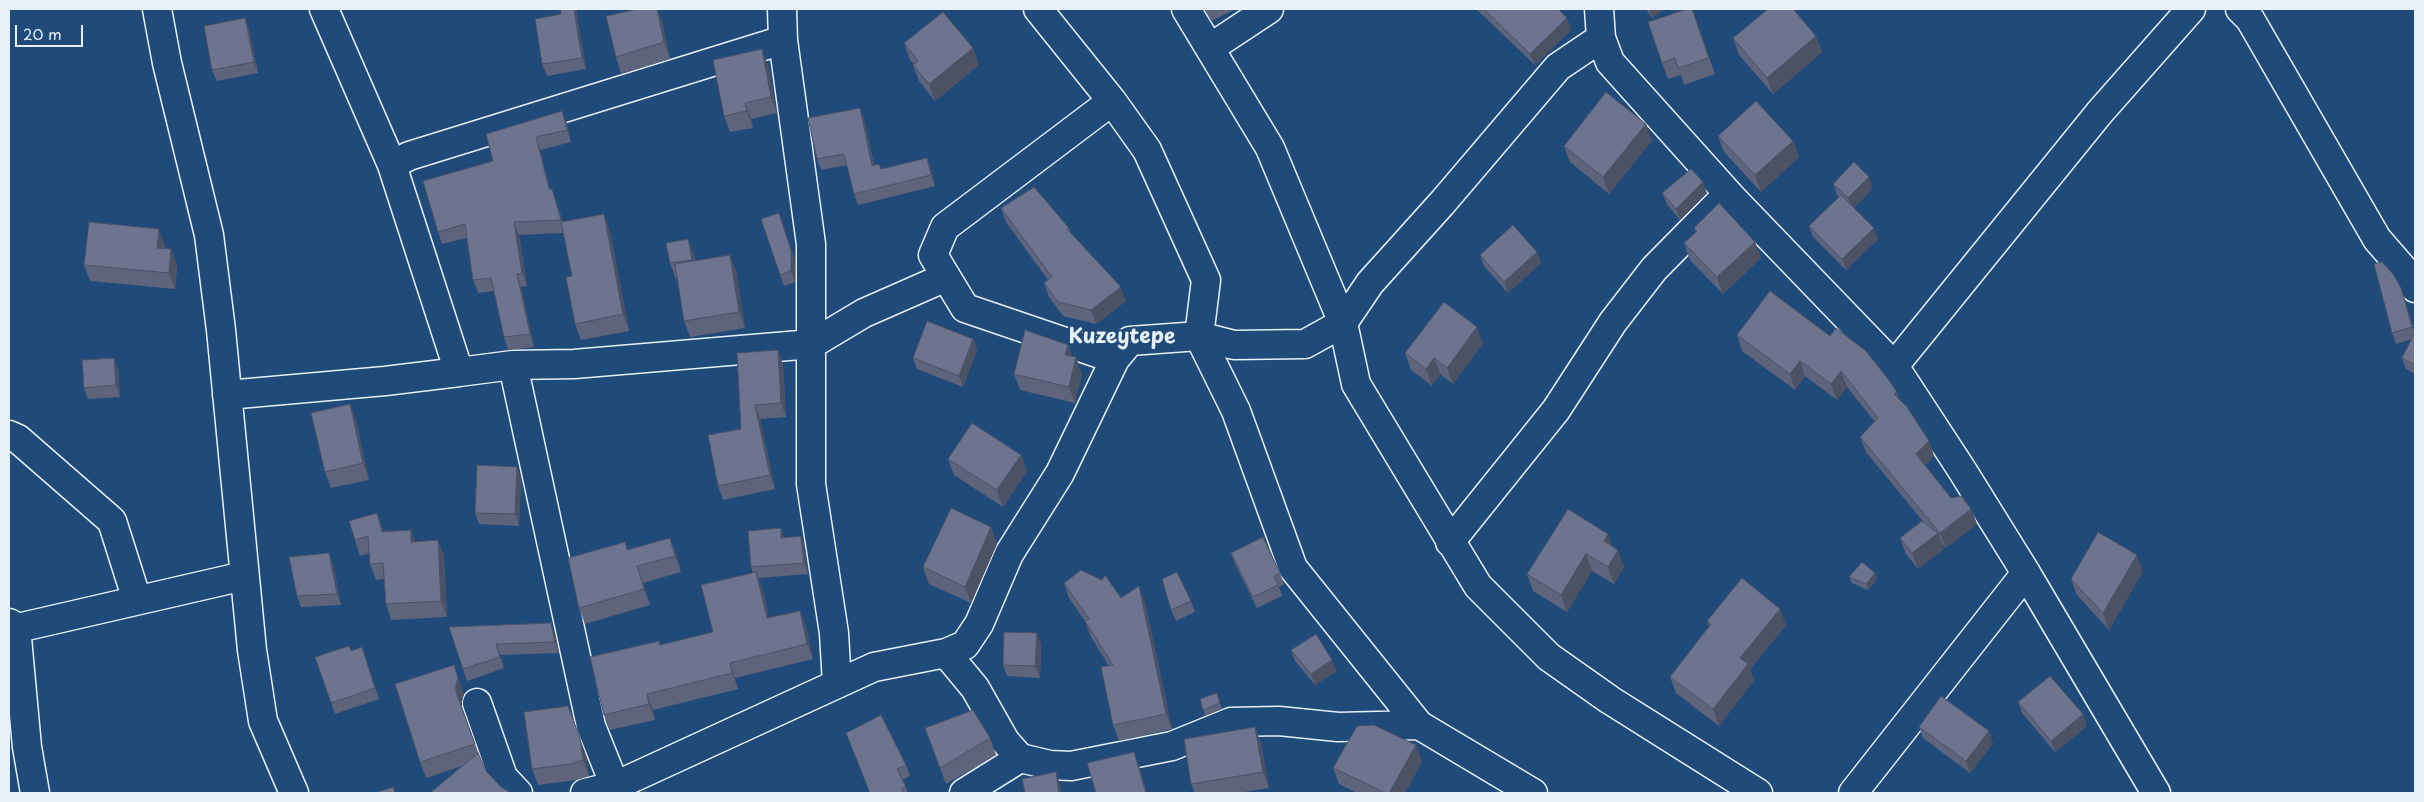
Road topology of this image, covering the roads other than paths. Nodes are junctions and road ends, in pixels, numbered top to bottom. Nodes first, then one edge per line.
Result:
1 (157, 9) edge
2 (324, 9) edge
3 (782, 9) edge
4 (1038, 9) edge
5 (1186, 9) edge
6 (1269, 9) edge
7 (1600, 9) edge
8 (2191, 9) edge
9 (2240, 9) edge
10 (1601, 38) junction
11 (783, 40) junction
12 (1210, 48) junction
13 (1112, 100) junction
14 (392, 165) junction
15 (1728, 194) junction
16 (946, 277) junction
17 (2415, 288) edge
18 (1342, 323) junction
19 (1199, 336) junction
20 (812, 344) junction
21 (1115, 359) junction
22 (513, 365) junction
23 (1894, 366) junction
24 (459, 372) junction
25 (227, 395) junction
26 (9, 435) edge
27 (1450, 542) junction
28 (2026, 573) junction
29 (244, 576) junction
30 (137, 600) junction
31 (11, 627) edge
32 (946, 652) junction
33 (837, 684) junction
34 (478, 702) dead end
35 (1419, 725) junction
36 (1020, 758) junction
37 (614, 786) junction
38 (35, 793) edge
39 (294, 793) edge
40 (518, 793) edge
41 (585, 793) edge
42 (964, 793) edge
43 (1533, 793) edge
44 (1758, 793) edge
45 (1853, 793) edge
46 (2156, 793) edge

1 - 25 street
2 - 14 street
3 - 11 street
4 - 13 street
5 - 12 street
6 - 12 street
7 - 10 street
8 - 23 street
9 - 17 street
10 - 15 street
10 - 18 street
11 - 14 street
11 - 20 street
12 - 18 street
13 - 16 street
13 - 19 street
14 - 24 street
15 - 23 street
15 - 27 street
16 - 20 street
16 - 21 street
18 - 19 street
18 - 27 street
19 - 21 street
19 - 35 street
20 - 22 street
20 - 33 street
21 - 32 street
22 - 24 street
22 - 37 street
23 - 28 street
24 - 25 street
25 - 29 street
26 - 30 street
27 - 44 street
28 - 45 street
28 - 46 street
29 - 30 street
29 - 39 street
30 - 31 street
31 - 38 street
32 - 33 street
32 - 36 street
33 - 37 street
34 - 40 street
35 - 36 street
35 - 43 street
36 - 42 street
37 - 41 street

